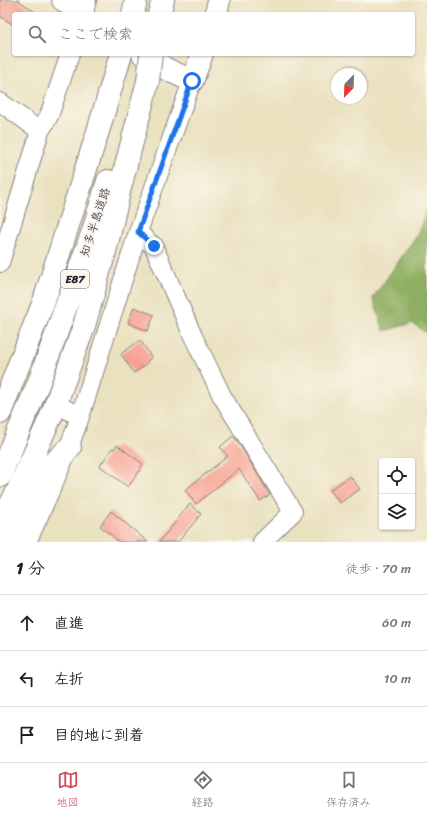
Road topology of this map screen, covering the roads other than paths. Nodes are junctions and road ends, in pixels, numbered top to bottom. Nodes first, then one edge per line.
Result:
1 (63, 0) edge
2 (87, 0) edge
3 (136, 0) edge
4 (163, 0) edge
5 (218, 0) edge
6 (80, 12) edge
7 (84, 12) edge
8 (133, 12) edge
9 (160, 12) edge
10 (216, 12) edge
11 (69, 56) edge
12 (146, 56) edge
13 (147, 56) edge
14 (150, 56) edge
15 (201, 56) edge
16 (119, 59) edge
17 (144, 80) junction
18 (192, 81) junction
19 (0, 102) edge
20 (40, 131) junction
21 (138, 232) junction
22 (0, 263) edge
23 (0, 413) edge
24 (70, 447) junction
25 (0, 476) edge
26 (0, 524) edge
27 (7, 542) edge
28 (27, 542) edge
29 (262, 542) edge

1 - 6 main road
2 - 7 street
3 - 8 main road
4 - 9 main road
5 - 10 main road
11 - 20 street
12 - 18 main road
13 - 17 main road, 知多半島道路 / E87
14 - 17 main road, bridge
15 - 18 main road
16 - 23 main road, 知多半島道路 / E87
17 - 25 main road, 知多半島道路 / E87
17 - 26 main road
18 - 21 street
19 - 20 street
20 - 22 street
21 - 24 street
21 - 29 street
24 - 27 main road
24 - 28 street

